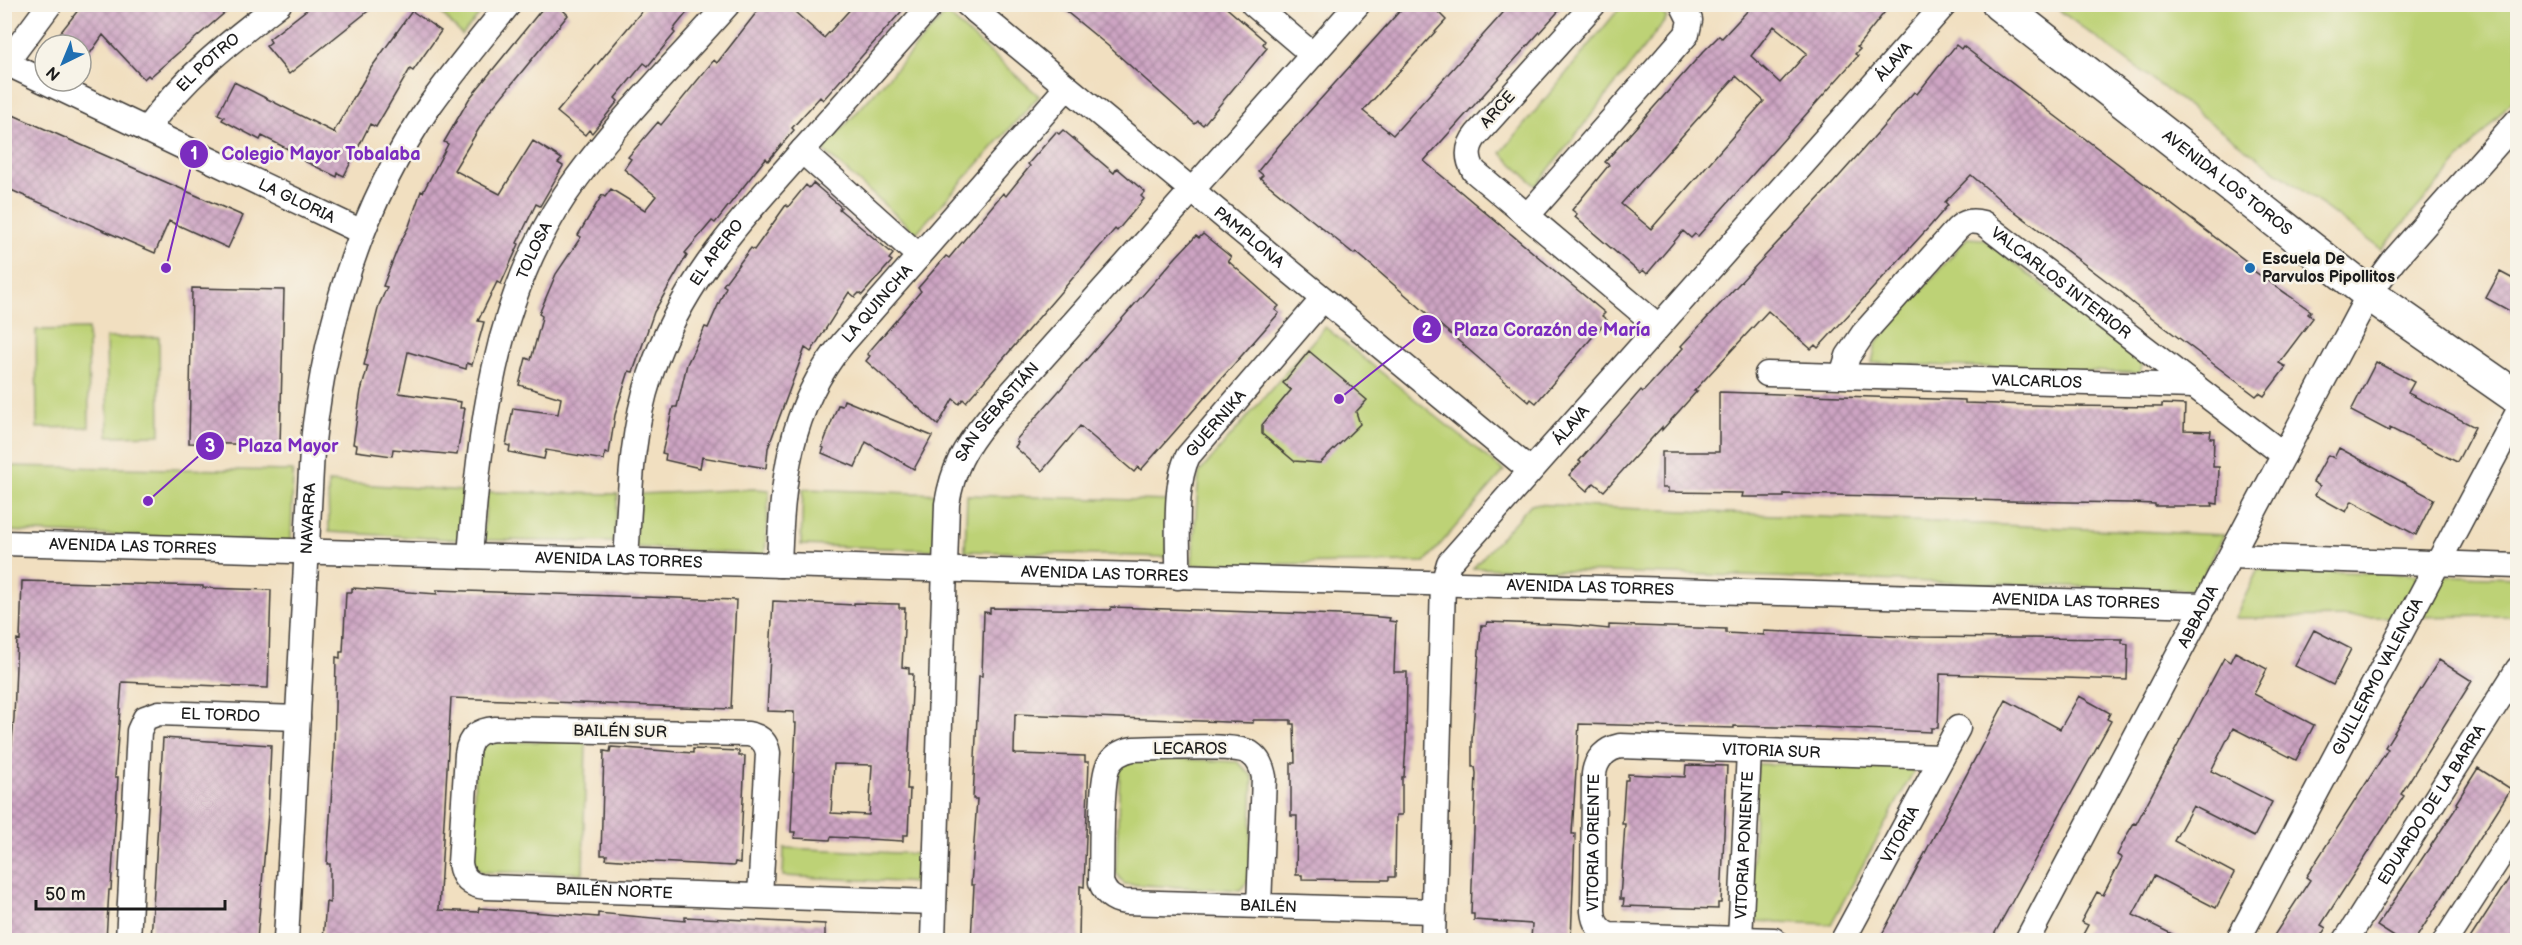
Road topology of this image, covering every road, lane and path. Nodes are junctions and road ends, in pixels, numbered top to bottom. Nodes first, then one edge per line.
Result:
1 (50, 4) edge
2 (279, 4) edge
3 (509, 4) edge
4 (728, 4) edge
5 (932, 4) edge
6 (967, 4) edge
7 (1252, 4) edge
8 (1358, 4) edge
9 (1594, 4) edge
10 (1682, 4) edge
11 (1945, 4) edge
12 (1999, 4) edge
13 (1313, 55) junction
14 (5, 62) edge
15 (1067, 87) junction
16 (2517, 120) edge
17 (146, 130) junction
18 (802, 151) junction
19 (1192, 191) junction
20 (1527, 216) junction
21 (362, 232) junction
22 (919, 256) junction
23 (2369, 294) junction
24 (1323, 299) junction
25 (1658, 326) junction
26 (1767, 374) dead end
27 (1842, 375) junction
28 (2194, 386) junction
29 (2517, 398) edge
30 (2517, 411) edge
31 (2284, 455) junction
32 (1530, 470) junction
33 (4, 543) edge
34 (305, 551) junction
35 (470, 556) junction
36 (2231, 556) junction
37 (626, 561) junction
38 (2438, 563) junction
39 (779, 565) junction
40 (2517, 566) edge
41 (944, 570) junction
42 (1178, 576) junction
43 (1443, 584) junction
44 (2205, 605) junction
45 (2517, 669) edge
46 (298, 718) junction
47 (1958, 728) dead end
48 (1749, 751) junction
49 (1602, 756) joint
50 (1942, 757) junction
51 (2517, 828) edge
52 (468, 881) joint
53 (1107, 894) joint
54 (760, 896) junction
55 (934, 902) junction
56 (1259, 906) junction
57 (1433, 911) junction
58 (1740, 939) edge
59 (128, 940) edge
60 (286, 940) edge
61 (933, 940) edge
62 (1432, 940) edge
63 (1774, 940) edge
64 (1843, 940) edge
65 (2027, 940) edge
66 (2238, 940) edge
67 (2346, 940) edge
68 (2446, 940) edge

1 - 14 street
2 - 17 street, EL POTRO
3 - 21 street, NAVARRA
4 - 35 street, TOLOSA
5 - 18 street, EL APERO
6 - 15 street, PAMPLONA
7 - 13 street
8 - 13 street, SAN SEBASTIÁN
9 - 20 street, ARCE
10 - 20 street
11 - 25 street, ÁLAVA
12 - 23 main road, AVENIDA LOS TOROS
13 - 19 street, SAN SEBASTIÁN
14 - 17 street, LA GLORIA
15 - 19 street, PAMPLONA
15 - 22 street, LA QUINCHA
16 - 23 street, ABBADIA
17 - 21 street, LA GLORIA
18 - 22 street
18 - 37 street, EL APERO
19 - 24 street, PAMPLONA
19 - 41 street, SAN SEBASTIÁN
20 - 25 street, ARCE
21 - 34 street, NAVARRA
22 - 39 street, LA QUINCHA
23 - 29 main road, AVENIDA LOS TOROS
23 - 31 street, ABBADIA
24 - 32 street, PAMPLONA
24 - 42 street, GUERNIKA
25 - 32 street, ÁLAVA
26 - 27 street, VALCARLOS
27 - 28 street, VALCARLOS
27 - 28 street, VALCARLOS INTERIOR
28 - 31 street
30 - 38 street, GUILLERMO VALENCIA
31 - 36 street, ABBADIA
32 - 43 street, ÁLAVA
33 - 34 street, AVENIDA LAS TORRES
34 - 35 street, AVENIDA LAS TORRES
34 - 46 street, NAVARRA
35 - 37 street, AVENIDA LAS TORRES
36 - 38 street
36 - 44 street, ABBADIA
37 - 39 street, AVENIDA LAS TORRES
38 - 40 street
38 - 66 street, GUILLERMO VALENCIA
39 - 41 street, AVENIDA LAS TORRES
41 - 42 street, AVENIDA LAS TORRES
41 - 55 street, SAN SEBASTIÁN
42 - 43 street, AVENIDA LAS TORRES
43 - 44 street, AVENIDA LAS TORRES
43 - 57 street, ÁLAVA
44 - 65 street, ABBADIA
45 - 67 street, EDUARDO DE LA BARRA
46 - 59 street, EL TORDO
46 - 60 street, NAVARRA
47 - 50 street, VITORIA
48 - 49 street, VITORIA SUR
48 - 50 street, VITORIA SUR
48 - 58 street, VITORIA PONIENTE
49 - 58 street, VITORIA ORIENTE
50 - 64 street, VITORIA
51 - 68 street
52 - 54 street, BAILÉN NORTE
52 - 54 street, BAILÉN SUR
53 - 56 street, BAILÉN
53 - 56 street, LECAROS
54 - 55 street
55 - 61 street, SAN SEBASTIÁN
56 - 57 street, BAILÉN
57 - 62 street, ÁLAVA
58 - 63 street

